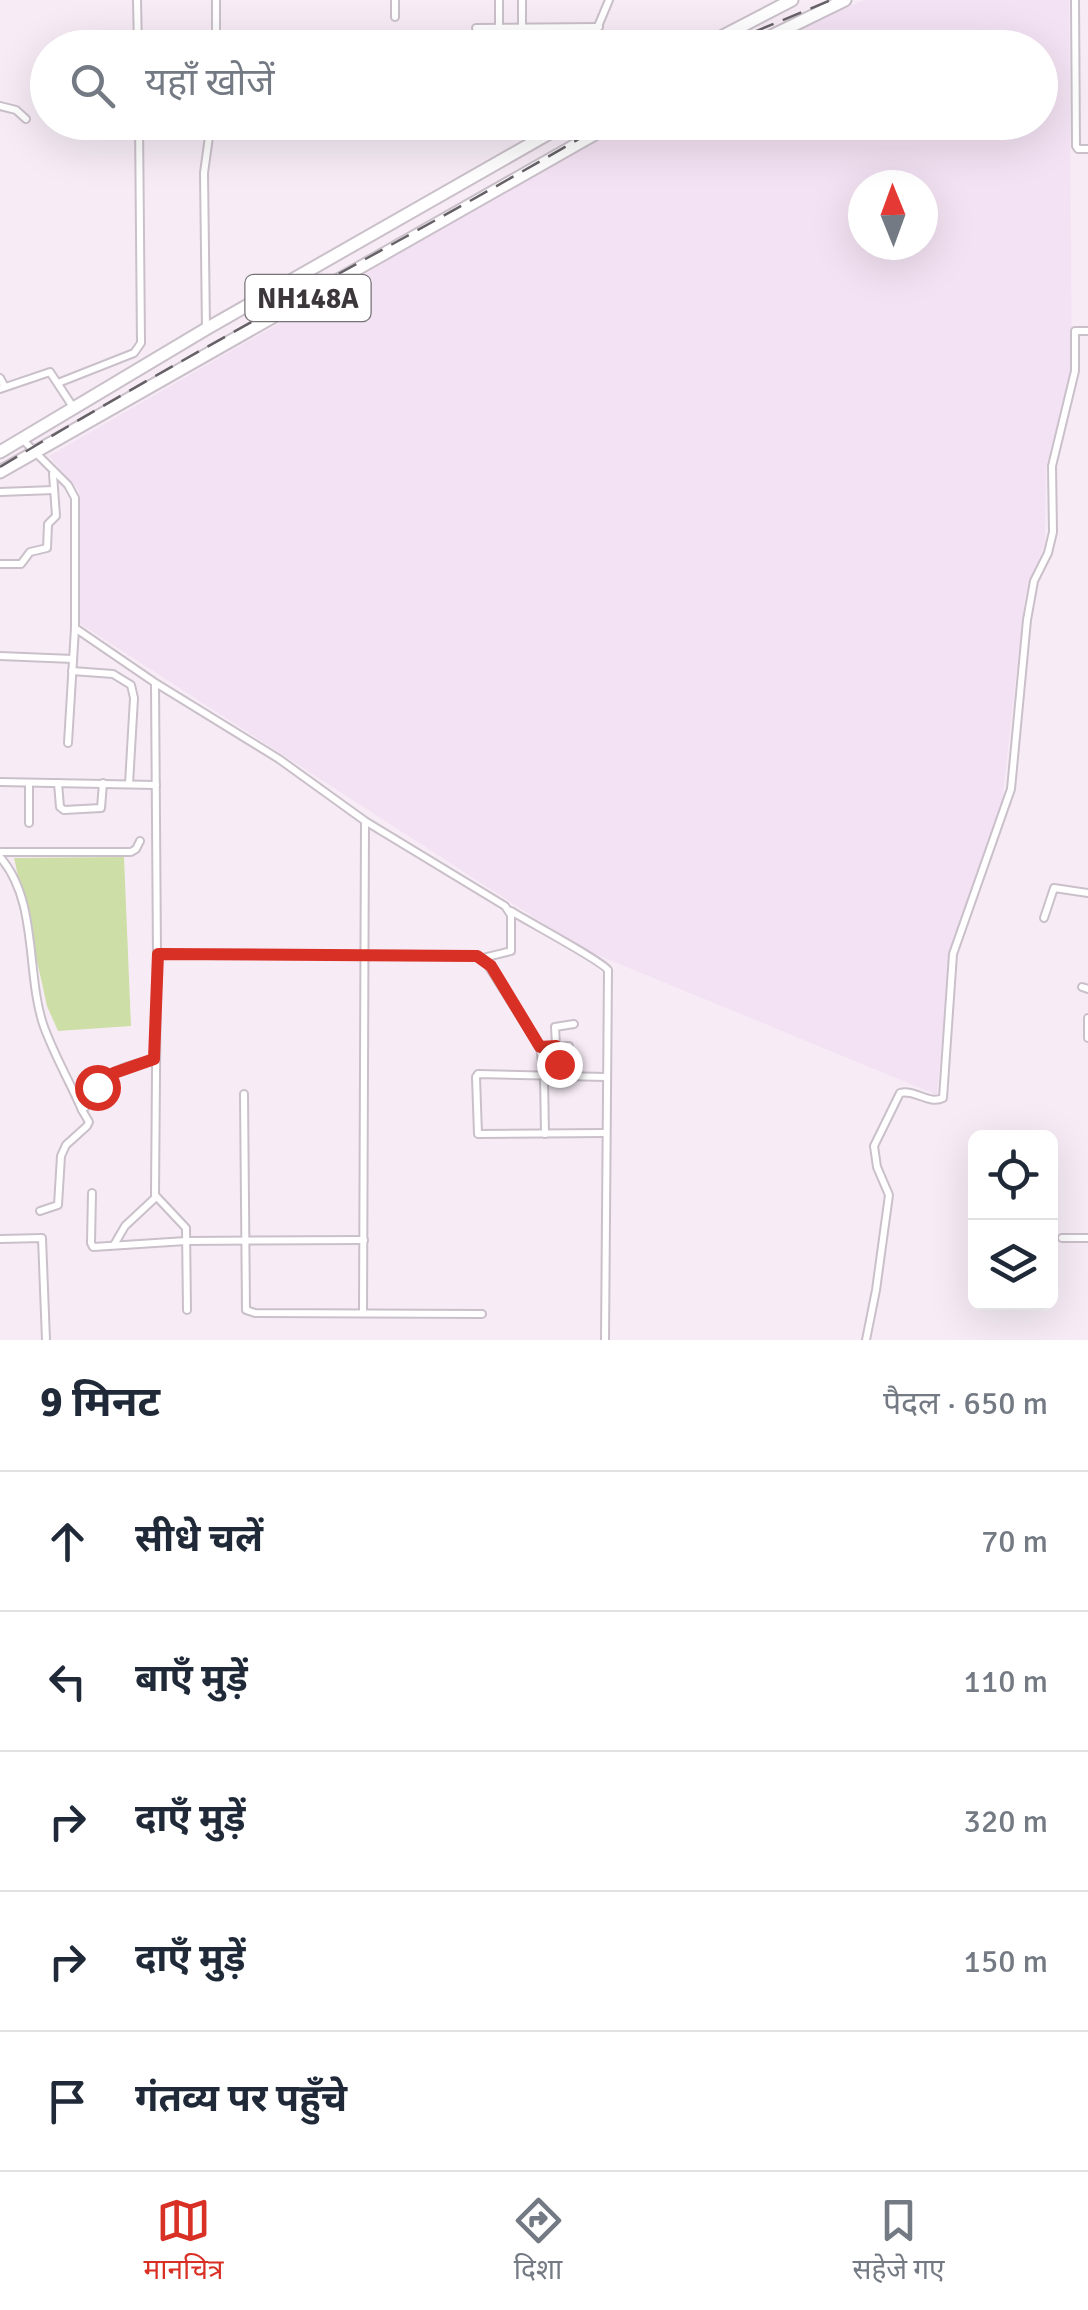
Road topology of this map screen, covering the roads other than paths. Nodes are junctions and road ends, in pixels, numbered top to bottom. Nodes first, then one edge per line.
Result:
1 (137, 0) edge
2 (216, 0) edge
3 (395, 0) edge
4 (499, 0) edge
5 (522, 0) edge
6 (609, 0) edge
7 (792, 0) edge
8 (845, 0) edge
9 (1075, 0) edge
10 (771, 4) edge
11 (396, 18) dead end
12 (476, 28) dead end
13 (499, 28) junction
14 (522, 28) junction
15 (599, 28) joint
16 (138, 30) edge
17 (216, 30) edge
18 (729, 30) edge
19 (784, 30) edge
20 (0, 106) edge
21 (26, 119) dead end
22 (139, 140) edge
23 (209, 140) edge
24 (532, 140) edge
25 (585, 140) edge
26 (1088, 148) edge
27 (429, 201) junction
28 (443, 223) junction
29 (206, 329) junction
30 (1088, 331) edge
31 (0, 378) edge
32 (58, 383) junction
33 (3, 388) edge
34 (74, 408) junction
35 (22, 439) junction
36 (0, 452) edge
37 (32, 452) junction
38 (0, 472) edge
39 (52, 472) junction
40 (54, 490) junction
41 (0, 492) edge
42 (0, 564) edge
43 (75, 628) junction
44 (0, 656) edge
45 (74, 659) junction
46 (72, 671) junction
47 (154, 682) junction
48 (68, 743) dead end
49 (0, 782) edge
50 (103, 782) junction
51 (58, 783) junction
52 (29, 784) junction
53 (129, 784) junction
54 (156, 785) junction
55 (365, 820) junction
56 (29, 822) dead end
57 (140, 841) dead end
58 (0, 854) edge
59 (1088, 893) edge
60 (510, 910) junction
61 (1044, 918) dead end
62 (158, 954) junction
63 (363, 956) junction
64 (484, 958) junction
65 (1088, 1018) edge
66 (574, 1024) dead end
67 (1088, 1038) edge
68 (556, 1046) junction
69 (569, 1046) dead end
70 (540, 1047) junction
71 (154, 1059) junction
72 (571, 1065) dead end
73 (544, 1076) junction
74 (606, 1077) junction
75 (244, 1094) dead end
76 (82, 1110) junction
77 (545, 1134) junction
78 (604, 1134) junction
79 (92, 1193) dead end
80 (156, 1198) junction
81 (40, 1211) dead end
82 (1062, 1238) dead end
83 (1088, 1238) edge
84 (0, 1239) edge
85 (244, 1240) junction
86 (364, 1240) junction
87 (186, 1241) junction
88 (113, 1246) junction
89 (187, 1310) dead end
90 (363, 1313) junction
91 (482, 1314) dead end
92 (46, 1340) edge
93 (605, 1340) edge
94 (866, 1340) edge

1 - 16 street
2 - 17 street
3 - 11 street
4 - 13 street
5 - 14 street
6 - 15 street
7 - 10 highway
8 - 19 highway
9 - 26 street
10 - 18 highway
12 - 13 street
13 - 14 street
14 - 15 street
20 - 21 street
22 - 32 street
23 - 29 street
24 - 27 highway, NH148A
25 - 28 highway, NH148A
27 - 28 highway
27 - 29 highway, NH148A
28 - 37 highway, NH148A
29 - 34 highway, NH148A
30 - 94 street
31 - 33 street
32 - 33 street
32 - 34 street
34 - 35 highway, NH148A
35 - 36 highway, NH148A
35 - 37 street
37 - 38 highway, NH148A
37 - 39 street
39 - 40 street
39 - 43 street
40 - 41 street
40 - 42 street
43 - 45 street
43 - 47 street
44 - 45 street
45 - 46 street
46 - 48 street
46 - 53 street
47 - 54 street
47 - 55 street
49 - 52 street
50 - 51 street
50 - 51 street
50 - 53 street
51 - 52 street
52 - 56 street
53 - 54 street
54 - 62 street
55 - 60 street
55 - 63 street
57 - 58 street
58 - 76 street
59 - 61 street
60 - 64 street
60 - 74 street
62 - 63 street
62 - 71 street
63 - 64 street
63 - 86 street
64 - 70 street
65 - 67 street
66 - 68 street
68 - 69 street
68 - 70 street
68 - 72 street
70 - 73 street
71 - 76 street
71 - 80 street
73 - 74 street
73 - 77 street
73 - 77 street
74 - 78 street
75 - 85 street
76 - 81 street
77 - 78 street
78 - 93 street
79 - 88 street
80 - 87 street
80 - 88 street
82 - 83 street
84 - 92 street
85 - 86 street
85 - 87 street
85 - 90 street
86 - 90 street
87 - 88 street
87 - 89 street
90 - 91 street

